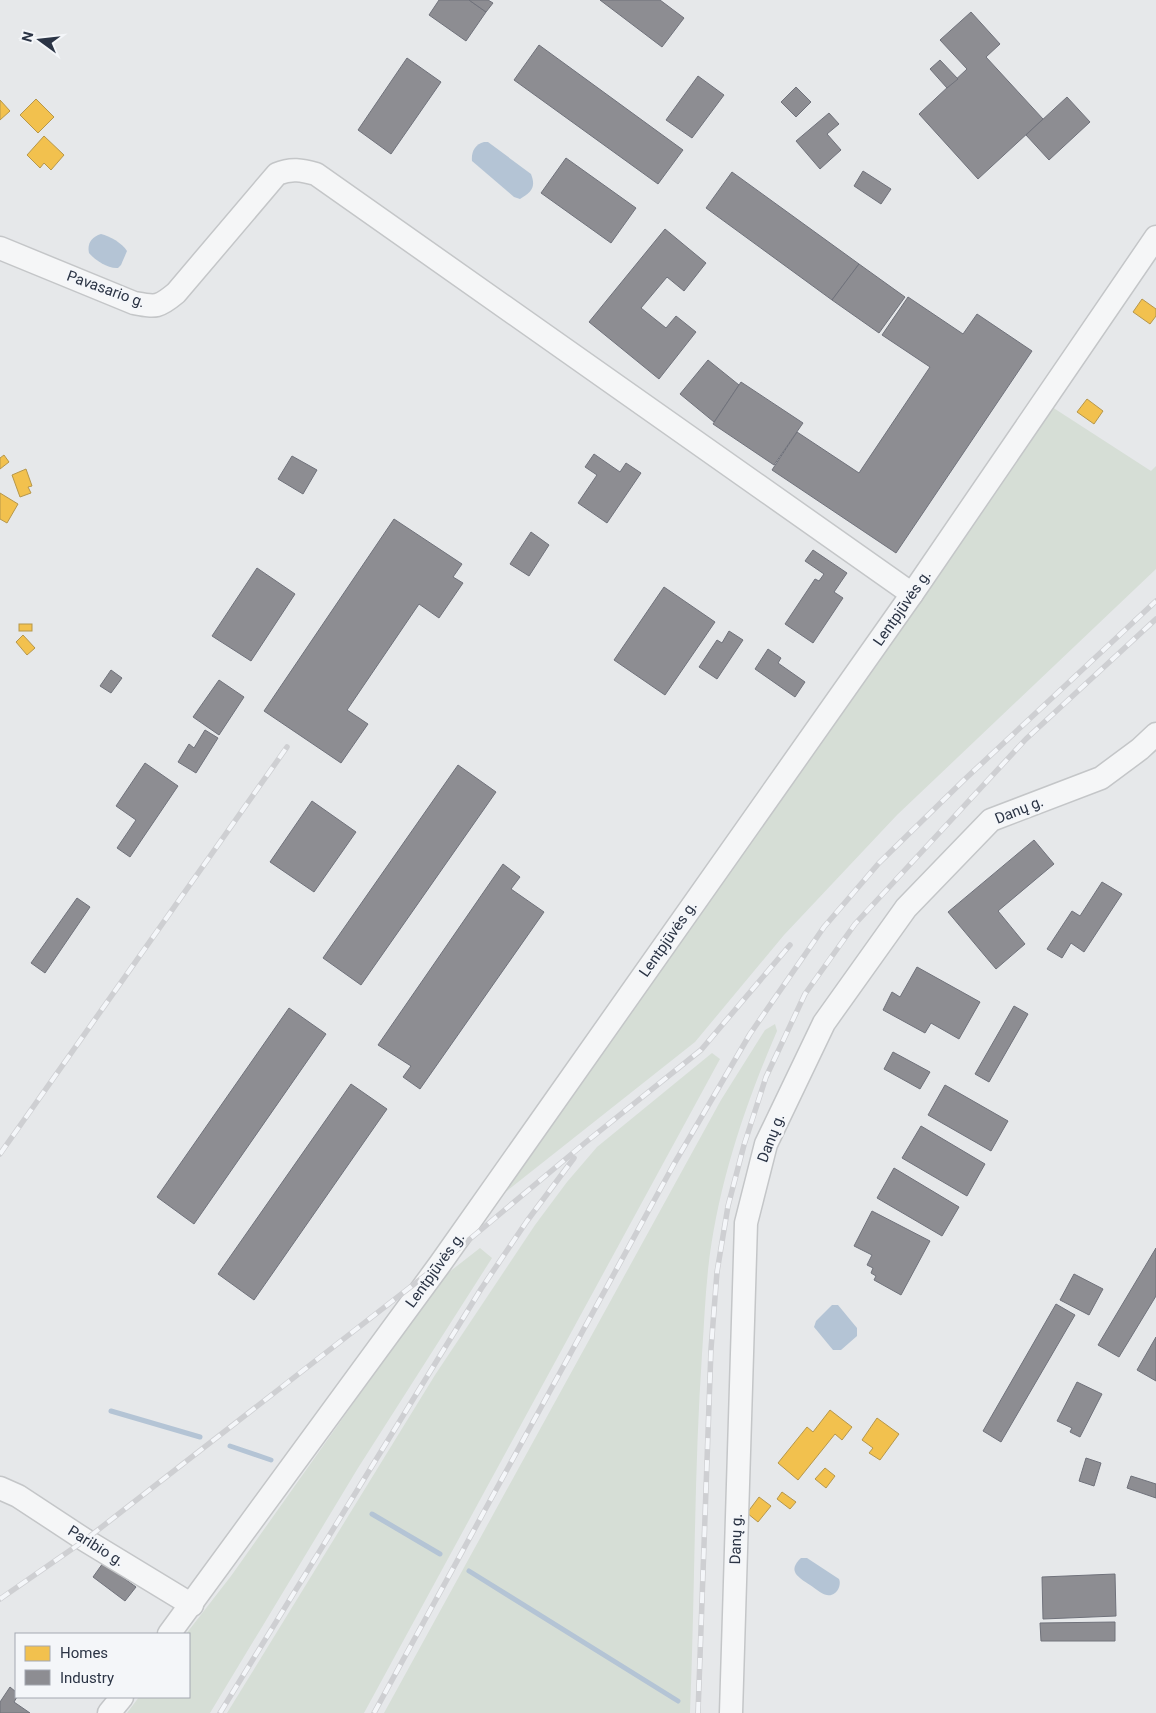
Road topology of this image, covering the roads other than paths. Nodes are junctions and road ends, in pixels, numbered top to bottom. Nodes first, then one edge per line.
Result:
1 (1156, 237) edge
2 (0, 248) edge
3 (912, 594) junction
4 (1156, 734) edge
5 (0, 1488) edge
6 (192, 1604) junction
7 (170, 1633) edge
8 (121, 1698) edge
9 (109, 1713) edge
10 (731, 1713) edge

1 - 3 street, Lentpjūvės g.
2 - 3 street, Pavasario g.
3 - 6 street, Lentpjūvės g.
4 - 10 street, Danų g.
5 - 6 street, Paribio g.
6 - 7 street, Lentpjūvės g.
8 - 9 street

